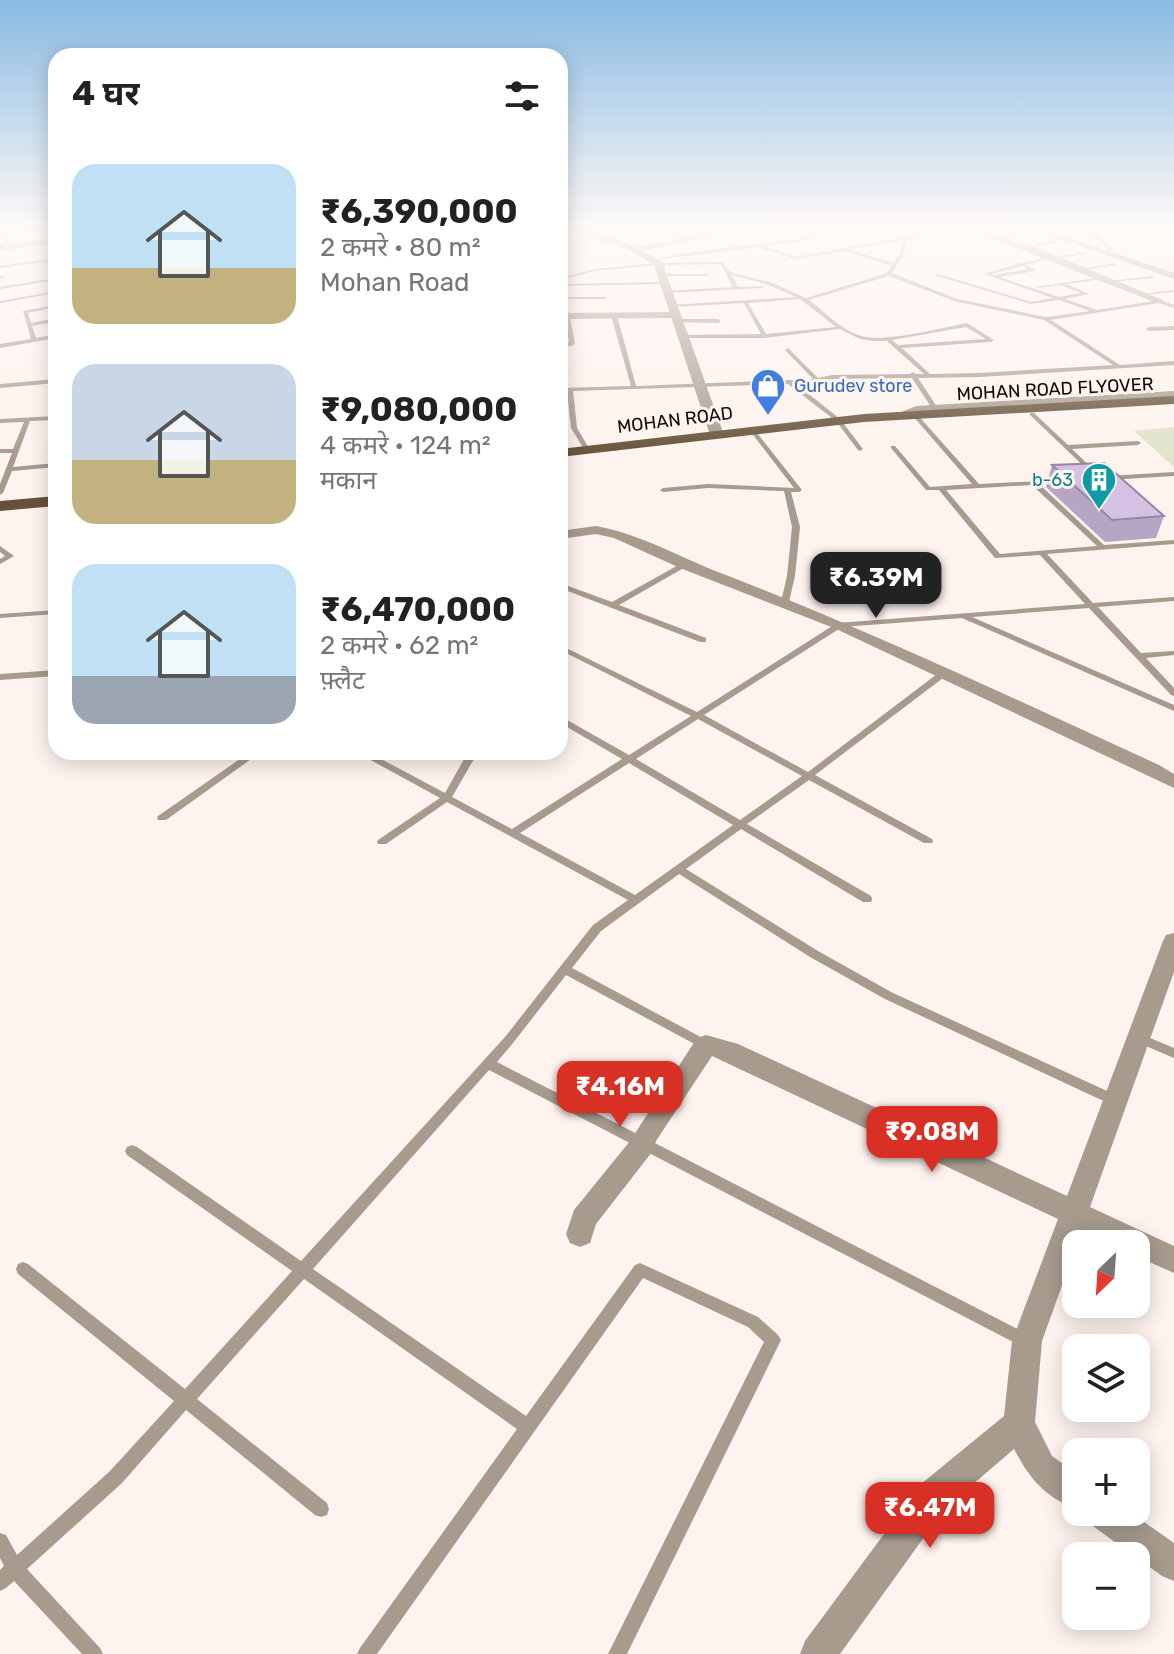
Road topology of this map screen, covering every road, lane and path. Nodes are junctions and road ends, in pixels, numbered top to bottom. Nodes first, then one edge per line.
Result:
1 (671, 304) edge
2 (728, 304) edge
3 (747, 304) edge
4 (810, 304) edge
5 (976, 304) edge
6 (1079, 304) edge
7 (1140, 304) edge
8 (48, 308) edge
9 (1096, 311) junction
10 (675, 314) junction
11 (614, 315) junction
12 (568, 316) edge
13 (1046, 319) junction
14 (48, 321) edge
15 (718, 321) dead end
16 (29, 325) junction
17 (840, 328) junction
18 (1174, 328) edge
19 (1149, 329) dead end
20 (764, 336) junction
21 (48, 337) edge
22 (683, 337) junction
23 (888, 339) junction
24 (34, 340) junction
25 (0, 346) edge
26 (898, 347) junction
27 (788, 350) dead end
28 (1174, 363) edge
29 (1120, 367) junction
30 (913, 374) junction
31 (927, 374) junction
32 (817, 380) junction
33 (48, 382) edge
34 (790, 382) junction
35 (700, 385) junction
36 (0, 386) edge
37 (634, 388) junction
38 (570, 390) joint
39 (1174, 400) edge
40 (936, 411) junction
41 (908, 414) junction
42 (1032, 414) junction
43 (48, 418) edge
44 (28, 419) junction
45 (838, 420) junction
46 (0, 421) edge
47 (752, 430) junction
48 (717, 435) junction
49 (1138, 443) dead end
50 (893, 447) dead end
51 (1065, 447) junction
52 (860, 449) dead end
53 (587, 450) junction
54 (0, 451) edge
55 (16, 451) junction
56 (568, 452) edge
57 (48, 466) edge
58 (9, 469) junction
59 (1173, 474) edge
60 (1100, 478) junction
61 (1084, 479) edge
62 (1069, 480) edge
63 (1033, 482) junction
64 (977, 486) junction
65 (941, 488) junction
66 (787, 489) junction
67 (1111, 489) edge
68 (663, 490) dead end
69 (0, 493) edge
70 (48, 502) edge
71 (0, 506) edge
72 (1158, 532) edge
73 (568, 534) edge
74 (1172, 542) edge
75 (0, 548) edge
76 (1103, 548) junction
77 (1042, 553) junction
78 (0, 562) edge
79 (685, 565) junction
80 (568, 588) edge
81 (1174, 599) edge
82 (785, 602) junction
83 (613, 605) junction
84 (1092, 606) junction
85 (48, 613) edge
86 (0, 616) edge
87 (964, 616) junction
88 (840, 625) junction
89 (703, 640) dead end
90 (568, 651) edge
91 (1174, 653) edge
92 (1139, 656) junction
93 (944, 673) junction
94 (48, 674) edge
95 (0, 677) edge
96 (1174, 693) edge
97 (1174, 708) edge
98 (697, 715) junction
99 (568, 723) edge
100 (630, 758) junction
101 (245, 760) edge
102 (376, 760) edge
103 (468, 760) edge
104 (808, 776) junction
105 (1174, 782) edge
106 (447, 798) junction
107 (162, 818) dead end
108 (741, 824) junction
109 (513, 833) junction
110 (928, 841) dead end
111 (382, 842) dead end
112 (678, 869) junction
113 (867, 899) dead end
114 (636, 900) junction
115 (1174, 941) edge
116 (564, 969) junction
117 (1167, 979) edge
118 (1138, 1038) junction
119 (706, 1045) junction
120 (1174, 1053) edge
121 (487, 1063) junction
122 (1115, 1101) junction
123 (643, 1144) junction
124 (132, 1151) dead end
125 (1073, 1213) junction
126 (580, 1234) dead end
127 (1174, 1260) edge
128 (23, 1269) dead end
129 (302, 1270) junction
130 (1027, 1341) junction
131 (186, 1400) junction
132 (1019, 1424) junction
133 (528, 1427) junction
134 (1062, 1483) edge
135 (321, 1509) dead end
136 (1121, 1526) edge
137 (0, 1541) edge
138 (1174, 1564) edge
139 (15, 1569) junction
140 (0, 1582) edge
141 (94, 1654) edge
142 (366, 1654) edge
143 (617, 1654) edge
144 (818, 1654) edge

1 - 10 street
2 - 10 lane
3 - 20 lane
4 - 17 lane
5 - 13 lane
6 - 9 lane
7 - 9 lane
8 - 16 lane
9 - 13 lane
10 - 11 street
10 - 15 lane
10 - 22 street
11 - 12 street
11 - 37 lane
13 - 29 lane
14 - 16 lane
16 - 24 lane
17 - 20 lane
17 - 23 lane
18 - 19 lane
20 - 22 lane
21 - 24 lane
22 - 35 street
23 - 26 lane
23 - 26 lane
24 - 25 lane
26 - 31 lane
27 - 32 lane
28 - 29 lane
29 - 31 lane
30 - 31 lane
30 - 32 lane
30 - 40 lane
32 - 34 lane
33 - 36 lane
34 - 35 lane
34 - 45 lane
35 - 37 lane
35 - 48 street
37 - 38 lane
38 - 53 lane
39 - 40 street
39 - 40 main road, MOHAN ROAD FLYOVER
39 - 42 street
40 - 41 main road, MOHAN ROAD
41 - 42 street
41 - 45 main road, MOHAN ROAD
41 - 64 lane
42 - 51 lane
43 - 44 lane
44 - 46 lane
44 - 55 lane
45 - 47 main road, MOHAN ROAD
45 - 52 lane
47 - 48 main road, MOHAN ROAD
47 - 66 lane
48 - 53 main road, MOHAN ROAD
49 - 51 lane
50 - 65 lane
51 - 60 lane
53 - 56 main road, MOHAN ROAD
54 - 55 lane
55 - 58 lane
57 - 58 lane
58 - 69 lane
59 - 60 lane
60 - 61 lane
60 - 67 lane
62 - 63 lane
63 - 64 lane
63 - 76 lane
64 - 65 lane
65 - 77 lane
66 - 68 lane
66 - 82 lane
70 - 71 main road
72 - 74 lane
73 - 79 street
74 - 76 lane
75 - 78 lane
76 - 77 lane
77 - 84 lane
79 - 82 street
79 - 83 lane
80 - 83 lane
81 - 84 lane
82 - 88 street
83 - 89 lane
84 - 87 lane
84 - 92 lane
85 - 86 lane
87 - 88 lane
87 - 97 lane
88 - 93 street
88 - 98 lane
90 - 98 lane
91 - 92 lane
92 - 96 lane
93 - 104 lane
93 - 105 street
94 - 95 lane
98 - 100 lane
98 - 104 lane
99 - 100 lane
100 - 108 lane
100 - 109 lane
101 - 107 lane
102 - 106 lane
103 - 106 lane
104 - 108 lane
104 - 110 lane
106 - 109 lane
106 - 111 lane
108 - 112 lane
108 - 113 lane
109 - 114 lane
112 - 114 lane
112 - 122 lane
114 - 116 lane
115 - 117 street
116 - 119 lane
116 - 121 lane
117 - 118 street
118 - 120 lane
118 - 122 street
119 - 123 street
119 - 125 street
121 - 123 lane
121 - 129 lane
122 - 125 street
123 - 126 street
123 - 130 lane
124 - 129 lane
125 - 127 street
125 - 130 street
128 - 131 lane
129 - 131 lane
129 - 133 lane
130 - 132 street
131 - 135 lane
131 - 139 lane
132 - 134 street
132 - 144 street
133 - 142 lane
133 - 143 lane
136 - 138 street
137 - 139 lane
139 - 140 lane
139 - 141 lane

